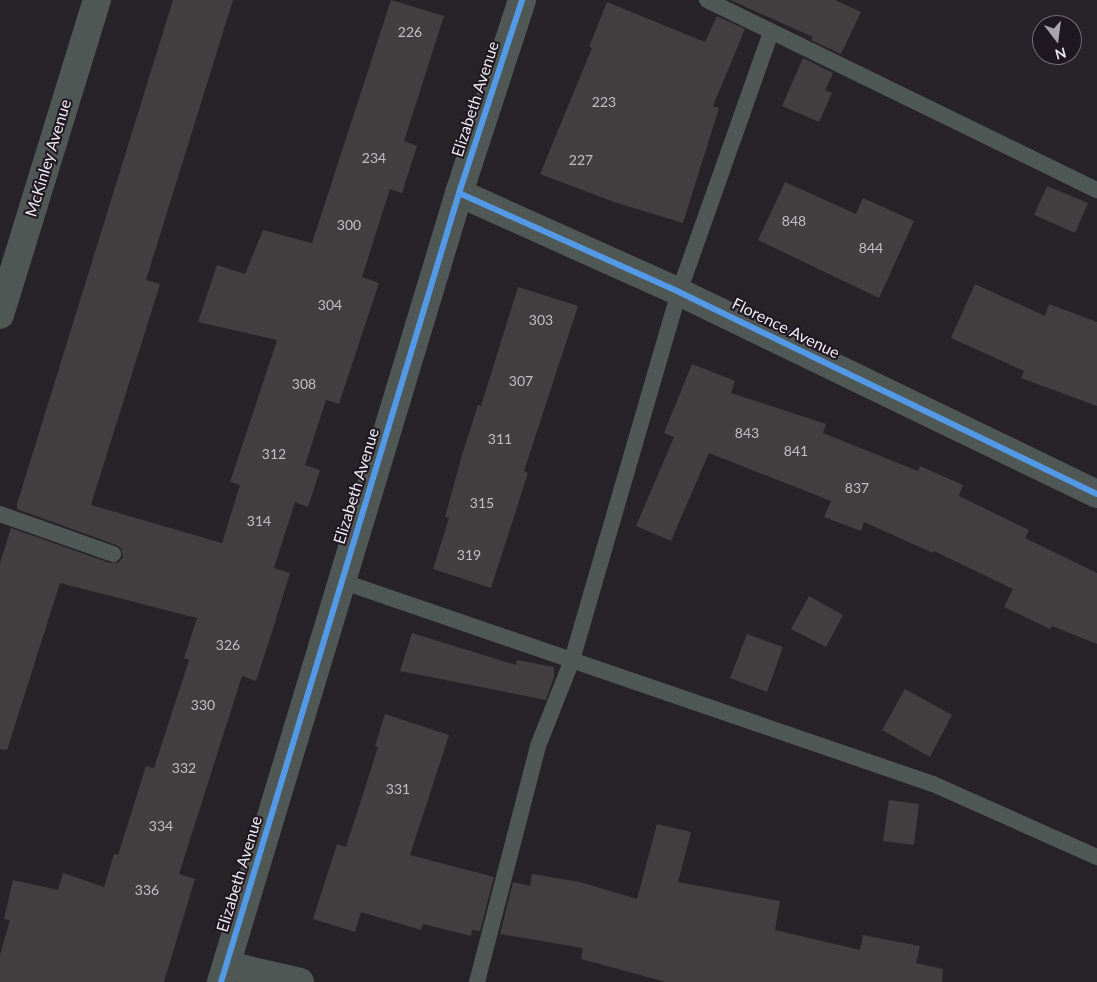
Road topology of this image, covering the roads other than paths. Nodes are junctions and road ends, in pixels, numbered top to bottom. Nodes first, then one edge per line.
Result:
1 (97, 0) edge
2 (522, 0) edge
3 (707, 0) edge
4 (771, 32) junction
5 (1097, 190) edge
6 (459, 192) junction
7 (7, 266) edge
8 (679, 292) junction
9 (0, 315) edge
10 (1097, 494) edge
11 (0, 514) edge
12 (112, 554) dead end
13 (341, 581) junction
14 (572, 660) junction
15 (1097, 857) edge
16 (224, 974) edge
17 (300, 982) edge
18 (477, 982) edge

1 - 7 street, McKinley Avenue
2 - 6 street, Elizabeth Avenue
3 - 4 lane
4 - 5 lane
4 - 8 lane
6 - 8 street, Florence Avenue
6 - 13 street, Elizabeth Avenue
7 - 9 street, McKinley Avenue
8 - 10 street, Florence Avenue
8 - 14 lane
11 - 12 lane
13 - 14 lane
13 - 16 street, Elizabeth Avenue
14 - 15 lane
14 - 18 lane
16 - 17 street

